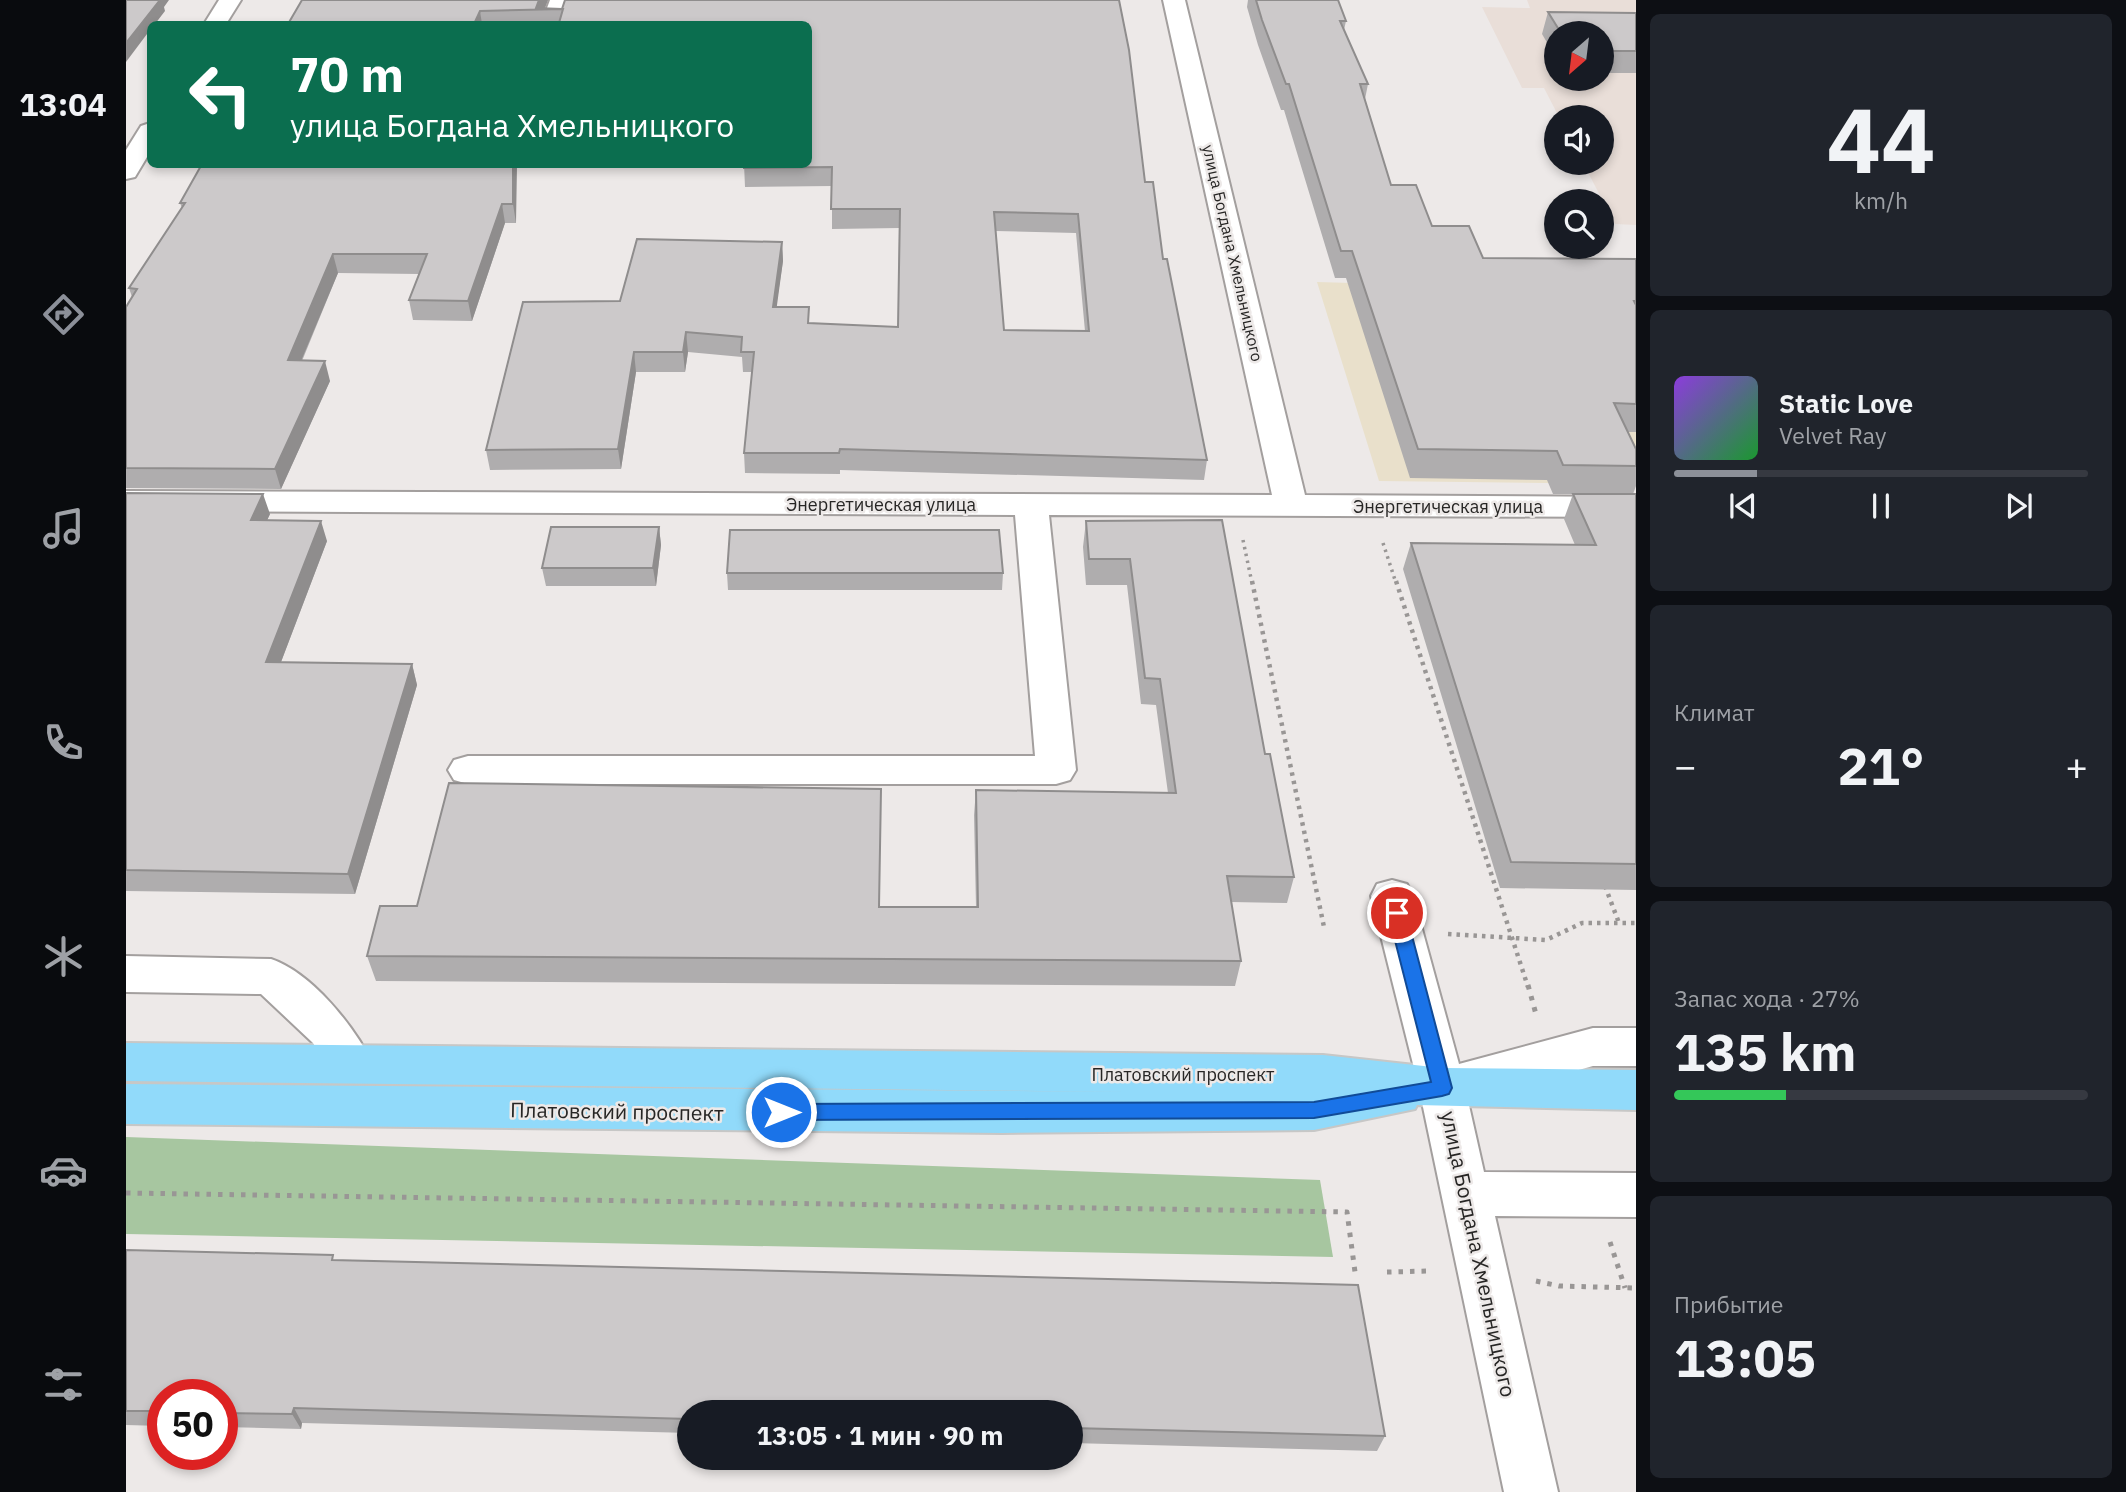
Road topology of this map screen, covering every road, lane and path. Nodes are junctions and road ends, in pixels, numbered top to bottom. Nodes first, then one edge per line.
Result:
1 (230, 0) edge
2 (561, 0) edge
3 (1174, 0) edge
4 (217, 21) edge
5 (553, 21) edge
6 (147, 136) edge
7 (126, 171) edge
8 (126, 501) edge
9 (1031, 505) junction
10 (1236, 505) junction
11 (1292, 506) junction
12 (1371, 506) junction
13 (1636, 507) edge
14 (468, 770) dead end
15 (1601, 874) edge
16 (1397, 913) joint
17 (1619, 923) junction
18 (1636, 923) edge
19 (1324, 927) dead end
20 (1514, 937) junction
21 (126, 974) edge
22 (1636, 1047) edge
23 (126, 1062) edge
24 (350, 1064) junction
25 (1442, 1088) junction
26 (1636, 1090) edge
27 (126, 1104) edge
28 (126, 1193) edge
29 (1466, 1194) junction
30 (1636, 1195) edge
31 (1354, 1272) dead end
32 (1531, 1492) edge

1 - 4 street
2 - 5 street
3 - 11 street, улица Богдана Хмельницкого
6 - 7 street
8 - 9 street, Энергетическая улица
9 - 10 street, Энергетическая улица
9 - 14 street
10 - 11 street, Энергетическая улица
10 - 19 path
11 - 12 street, Энергетическая улица
12 - 13 street, Энергетическая улица
12 - 20 path
15 - 17 path
16 - 20 path
16 - 25 street, улица Богдана Хмельницкого
17 - 18 path
17 - 20 path
21 - 24 street
22 - 25 street
23 - 24 main road, Платовский проспект
24 - 25 main road, Платовский проспект
25 - 26 main road, Платовский проспект
25 - 27 main road, Платовский проспект
25 - 29 street, улица Богдана Хмельницкого
28 - 31 path
29 - 30 street
29 - 32 street, улица Богдана Хмельницкого

